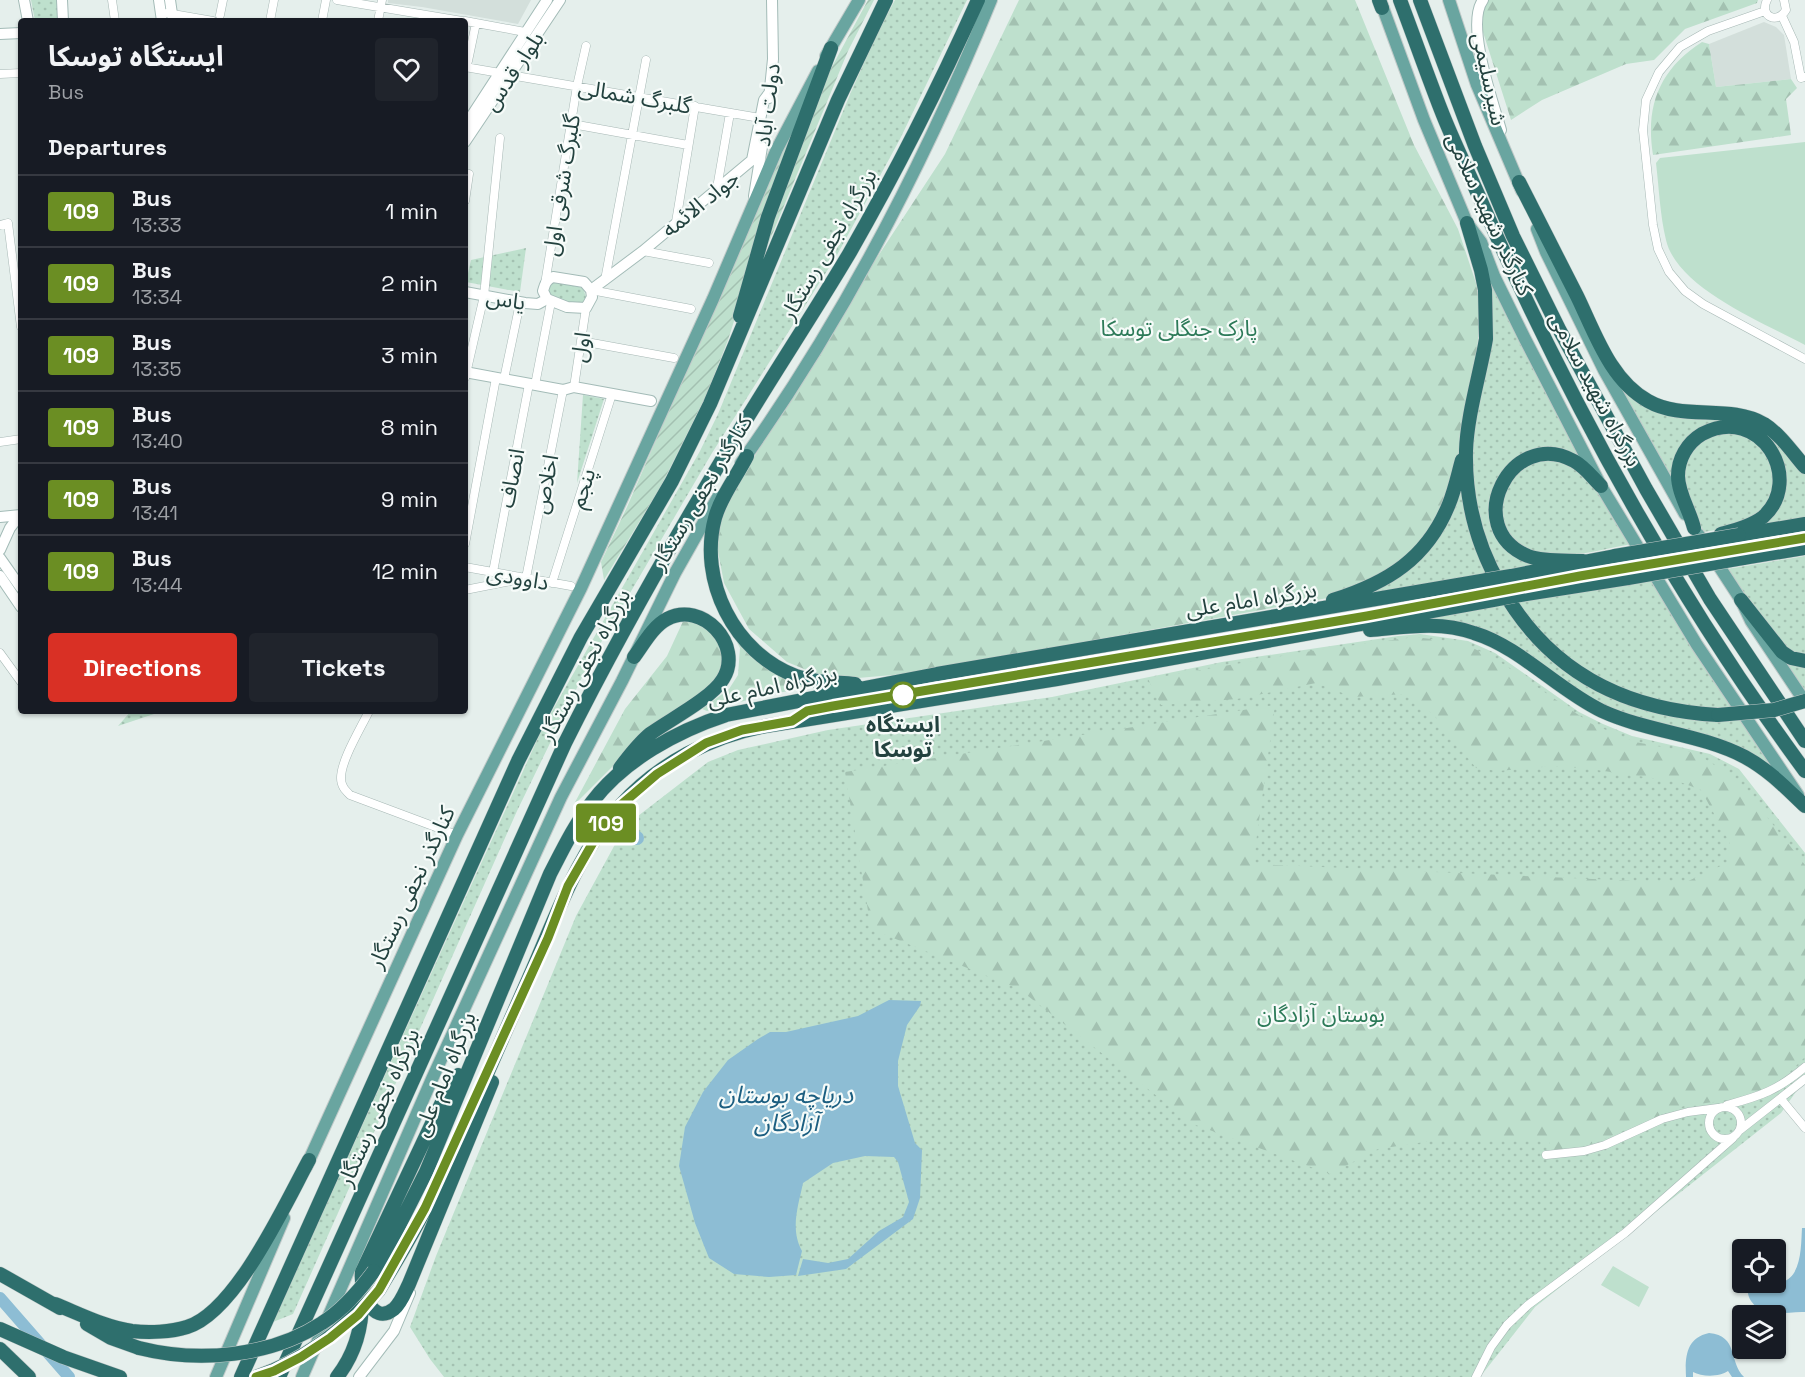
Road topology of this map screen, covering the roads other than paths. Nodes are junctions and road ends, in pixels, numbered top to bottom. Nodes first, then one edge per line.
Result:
1 (24, 0) edge
2 (62, 0) edge
3 (112, 0) edge
4 (159, 0) edge
5 (170, 0) edge
6 (223, 0) edge
7 (274, 0) edge
8 (326, 0) edge
9 (337, 0) edge
10 (547, 0) edge
11 (560, 0) edge
12 (772, 0) edge
13 (859, 0) edge
14 (886, 0) edge
15 (978, 0) edge
16 (991, 0) edge
17 (1400, 0) edge
18 (1420, 0) edge
19 (1449, 0) edge
20 (1483, 0) edge
21 (1767, 0) edge
22 (1795, 0) edge
23 (1785, 2) edge
24 (1380, 3) edge
25 (381, 4) edge
26 (1765, 11) junction
27 (220, 15) dead end
28 (1782, 16) junction
29 (167, 17) edge
30 (27, 18) edge
31 (63, 18) edge
32 (115, 18) edge
33 (271, 18) edge
34 (323, 18) edge
35 (426, 18) edge
36 (468, 22) edge
37 (476, 23) junction
38 (525, 32) junction
39 (18, 33) edge
40 (0, 34) edge
41 (586, 46) dead end
42 (831, 48) junction
43 (468, 59) edge
44 (646, 60) dead end
45 (468, 64) edge
46 (18, 73) edge
47 (0, 74) edge
48 (505, 74) junction
49 (1803, 77) edge
50 (577, 86) junction
51 (770, 92) junction
52 (639, 97) junction
53 (695, 106) junction
54 (730, 112) junction
55 (760, 118) junction
56 (468, 122) edge
57 (572, 124) junction
58 (632, 135) junction
59 (468, 137) edge
60 (500, 138) dead end
61 (688, 145) junction
62 (1509, 159) junction
63 (469, 174) dead end
64 (468, 181) edge
65 (1519, 182) junction
66 (717, 188) junction
67 (752, 209) junction
68 (676, 222) junction
69 (1467, 223) junction
70 (4, 224) edge
71 (643, 251) junction
72 (709, 263) dead end
73 (605, 281) junction
74 (545, 284) junction
75 (591, 291) junction
76 (468, 293) edge
77 (484, 296) junction
78 (549, 301) junction
79 (520, 303) junction
80 (586, 308) junction
81 (18, 309) edge
82 (691, 309) dead end
83 (581, 341) junction
84 (674, 358) dead end
85 (730, 358) junction
86 (1805, 359) edge
87 (468, 362) edge
88 (468, 374) edge
89 (500, 379) junction
90 (532, 384) junction
91 (568, 388) junction
92 (612, 394) junction
93 (651, 401) dead end
94 (18, 439) edge
95 (0, 442) edge
96 (1466, 449) junction
97 (747, 456) junction
98 (1805, 467) edge
99 (1600, 486) junction
100 (18, 515) edge
101 (0, 516) edge
102 (18, 518) edge
103 (1805, 524) edge
104 (1694, 528) junction
105 (468, 530) edge
106 (1708, 539) junction
107 (1804, 548) edge
108 (0, 550) edge
109 (0, 558) edge
110 (1583, 561) junction
111 (468, 568) edge
112 (493, 572) junction
113 (0, 576) edge
114 (526, 578) junction
115 (552, 583) junction
116 (18, 584) edge
117 (571, 586) dead end
118 (468, 589) edge
119 (1741, 600) junction
120 (18, 603) edge
121 (1295, 612) junction
122 (1299, 635) junction
123 (0, 653) edge
124 (634, 657) junction
125 (1805, 662) edge
126 (18, 678) edge
127 (875, 686) junction
128 (1805, 702) edge
129 (368, 714) edge
130 (1805, 741) edge
131 (1805, 771) edge
132 (611, 781) junction
133 (1805, 806) edge
134 (457, 836) junction
135 (548, 938) junction
136 (482, 1035) junction
137 (1805, 1066) edge
138 (1805, 1078) edge
139 (1781, 1099) junction
140 (1721, 1107) junction
141 (1805, 1128) edge
142 (1740, 1130) junction
143 (1733, 1138) junction
144 (1545, 1155) dead end
145 (309, 1160) junction
146 (426, 1242) junction
147 (0, 1274) edge
148 (363, 1293) junction
149 (54, 1304) junction
150 (0, 1329) edge
151 (0, 1349) edge
152 (29, 1377) edge
153 (120, 1377) edge
154 (216, 1377) edge
155 (242, 1377) edge
156 (256, 1377) edge
157 (279, 1377) edge
158 (302, 1377) edge
159 (337, 1377) edge
160 (359, 1377) edge
161 (1476, 1377) edge

1 - 30 street
2 - 31 street
3 - 32 street
4 - 29 street
5 - 29 street
6 - 27 street
7 - 33 street
8 - 34 street
9 - 25 street
10 - 38 street, بلوار قدس
11 - 48 street, بلوار قدس
12 - 51 street, دولت آباد
13 - 42 main road, کنارگذر نجفی رستگار
14 - 85 highway, بزرگراه نجفی رستگار
15 - 157 highway, بزرگراه نجفی رستگار
16 - 97 main road, کنارگذر نجفی رستگار
17 - 131 highway, بزرگراه شهید سلامی
18 - 130 highway, بزرگراه شهید سلامی
19 - 62 main road, کنارگذر شهید سلامی
20 - 62 street, شیرسلیمی
21 - 26 street
22 - 23 street
23 - 28 street
24 - 69 main road, کنارگذر شهید سلامی
25 - 35 street
26 - 28 street
26 - 86 street
28 - 49 street
36 - 37 street
37 - 38 street
37 - 43 street
38 - 48 street, بلوار قدس
39 - 40 street
41 - 50 street, گلبرگ شرقی اول
42 - 67 main road, کنارگذر نجفی رستگار
42 - 85 highway
44 - 52 street
45 - 48 street, گلبرگ شمالی
46 - 47 street
48 - 50 street, گلبرگ شمالی
48 - 56 street, بلوار قدس
48 - 59 street, بلوار قدس
50 - 52 street, گلبرگ شمالی
50 - 57 street, گلبرگ شرقی اول
51 - 55 street, جواد الائمه
51 - 67 street, دولت آباد
52 - 53 street, گلبرگ شمالی
52 - 58 street
53 - 54 street, گلبرگ شمالی
53 - 61 street
54 - 55 street, گلبرگ شمالی
54 - 66 street
55 - 66 street, جواد الائمه
57 - 58 street
57 - 74 street, گلبرگ شرقی اول
58 - 61 street
58 - 73 street
60 - 77 street
61 - 68 street
62 - 65 main road, کنارگذر شهید سلامی
63 - 64 street
65 - 98 highway
65 - 104 main road, کنارگذر شهید سلامی
66 - 68 street, جواد الائمه
67 - 134 main road, کنارگذر نجفی رستگار
68 - 71 street, جواد الائمه
69 - 96 highway
69 - 99 main road, کنارگذر شهید سلامی
70 - 81 street
71 - 72 street
71 - 73 street, جواد الائمه
73 - 75 street, جواد الائمه
74 - 75 street
74 - 78 street
75 - 80 street
75 - 82 street
76 - 77 street, یاس
77 - 79 street, یاس
77 - 87 street
78 - 79 street, یاس
78 - 80 street, یاس
78 - 90 street, انصاف
79 - 89 street
80 - 83 street, اول
83 - 84 street
83 - 91 street, اول
85 - 155 highway, بزرگراه نجفی رستگار
88 - 89 street
89 - 90 street
89 - 105 street
90 - 91 street
90 - 112 street, انصاف
91 - 92 street
91 - 114 street, اخلاص
92 - 93 street
92 - 115 street, پنجم
94 - 95 street
96 - 121 highway
96 - 128 highway, bridge
97 - 124 main road, کنارگذر نجفی رستگار
97 - 127 highway
99 - 110 highway
99 - 133 main road, کنارگذر شهید سلامی
100 - 101 street
102 - 108 street
103 - 106 highway, بزرگراه امام علی, bridge
104 - 106 highway
104 - 119 main road, کنارگذر شهید سلامی
106 - 110 highway, بزرگراه امام علی, bridge
107 - 122 highway, بزرگراه امام علی, bridge
109 - 116 street
110 - 121 highway, بزرگراه امام علی, bridge
111 - 112 street, داوودی
112 - 114 street, داوودی
113 - 120 street
114 - 115 street, داوودی
114 - 118 street
115 - 117 street, داوودی
119 - 125 highway
119 - 128 main road, کنارگذر شهید سلامی
121 - 127 highway, بزرگراه امام علی
122 - 133 highway
122 - 135 highway, بزرگراه امام علی
123 - 126 street
124 - 132 highway
124 - 158 main road, کنارگذر نجفی رستگار
127 - 132 highway, بزرگراه امام علی
129 - 134 street
132 - 136 highway, بزرگراه امام علی
134 - 145 main road, کنارگذر نجفی رستگار
135 - 146 highway
135 - 156 highway, بزرگراه امام علی, bridge
136 - 148 highway
136 - 149 highway, بزرگراه امام علی, bridge
137 - 140 street
138 - 139 street
139 - 141 street
139 - 142 street
140 - 142 street
140 - 143 street
140 - 144 street
142 - 143 street
143 - 161 street
145 - 149 highway
145 - 154 main road, کنارگذر نجفی رستگار
146 - 148 highway
146 - 160 street
147 - 149 highway, بزرگراه امام علی
148 - 159 highway
150 - 153 highway
151 - 152 highway

